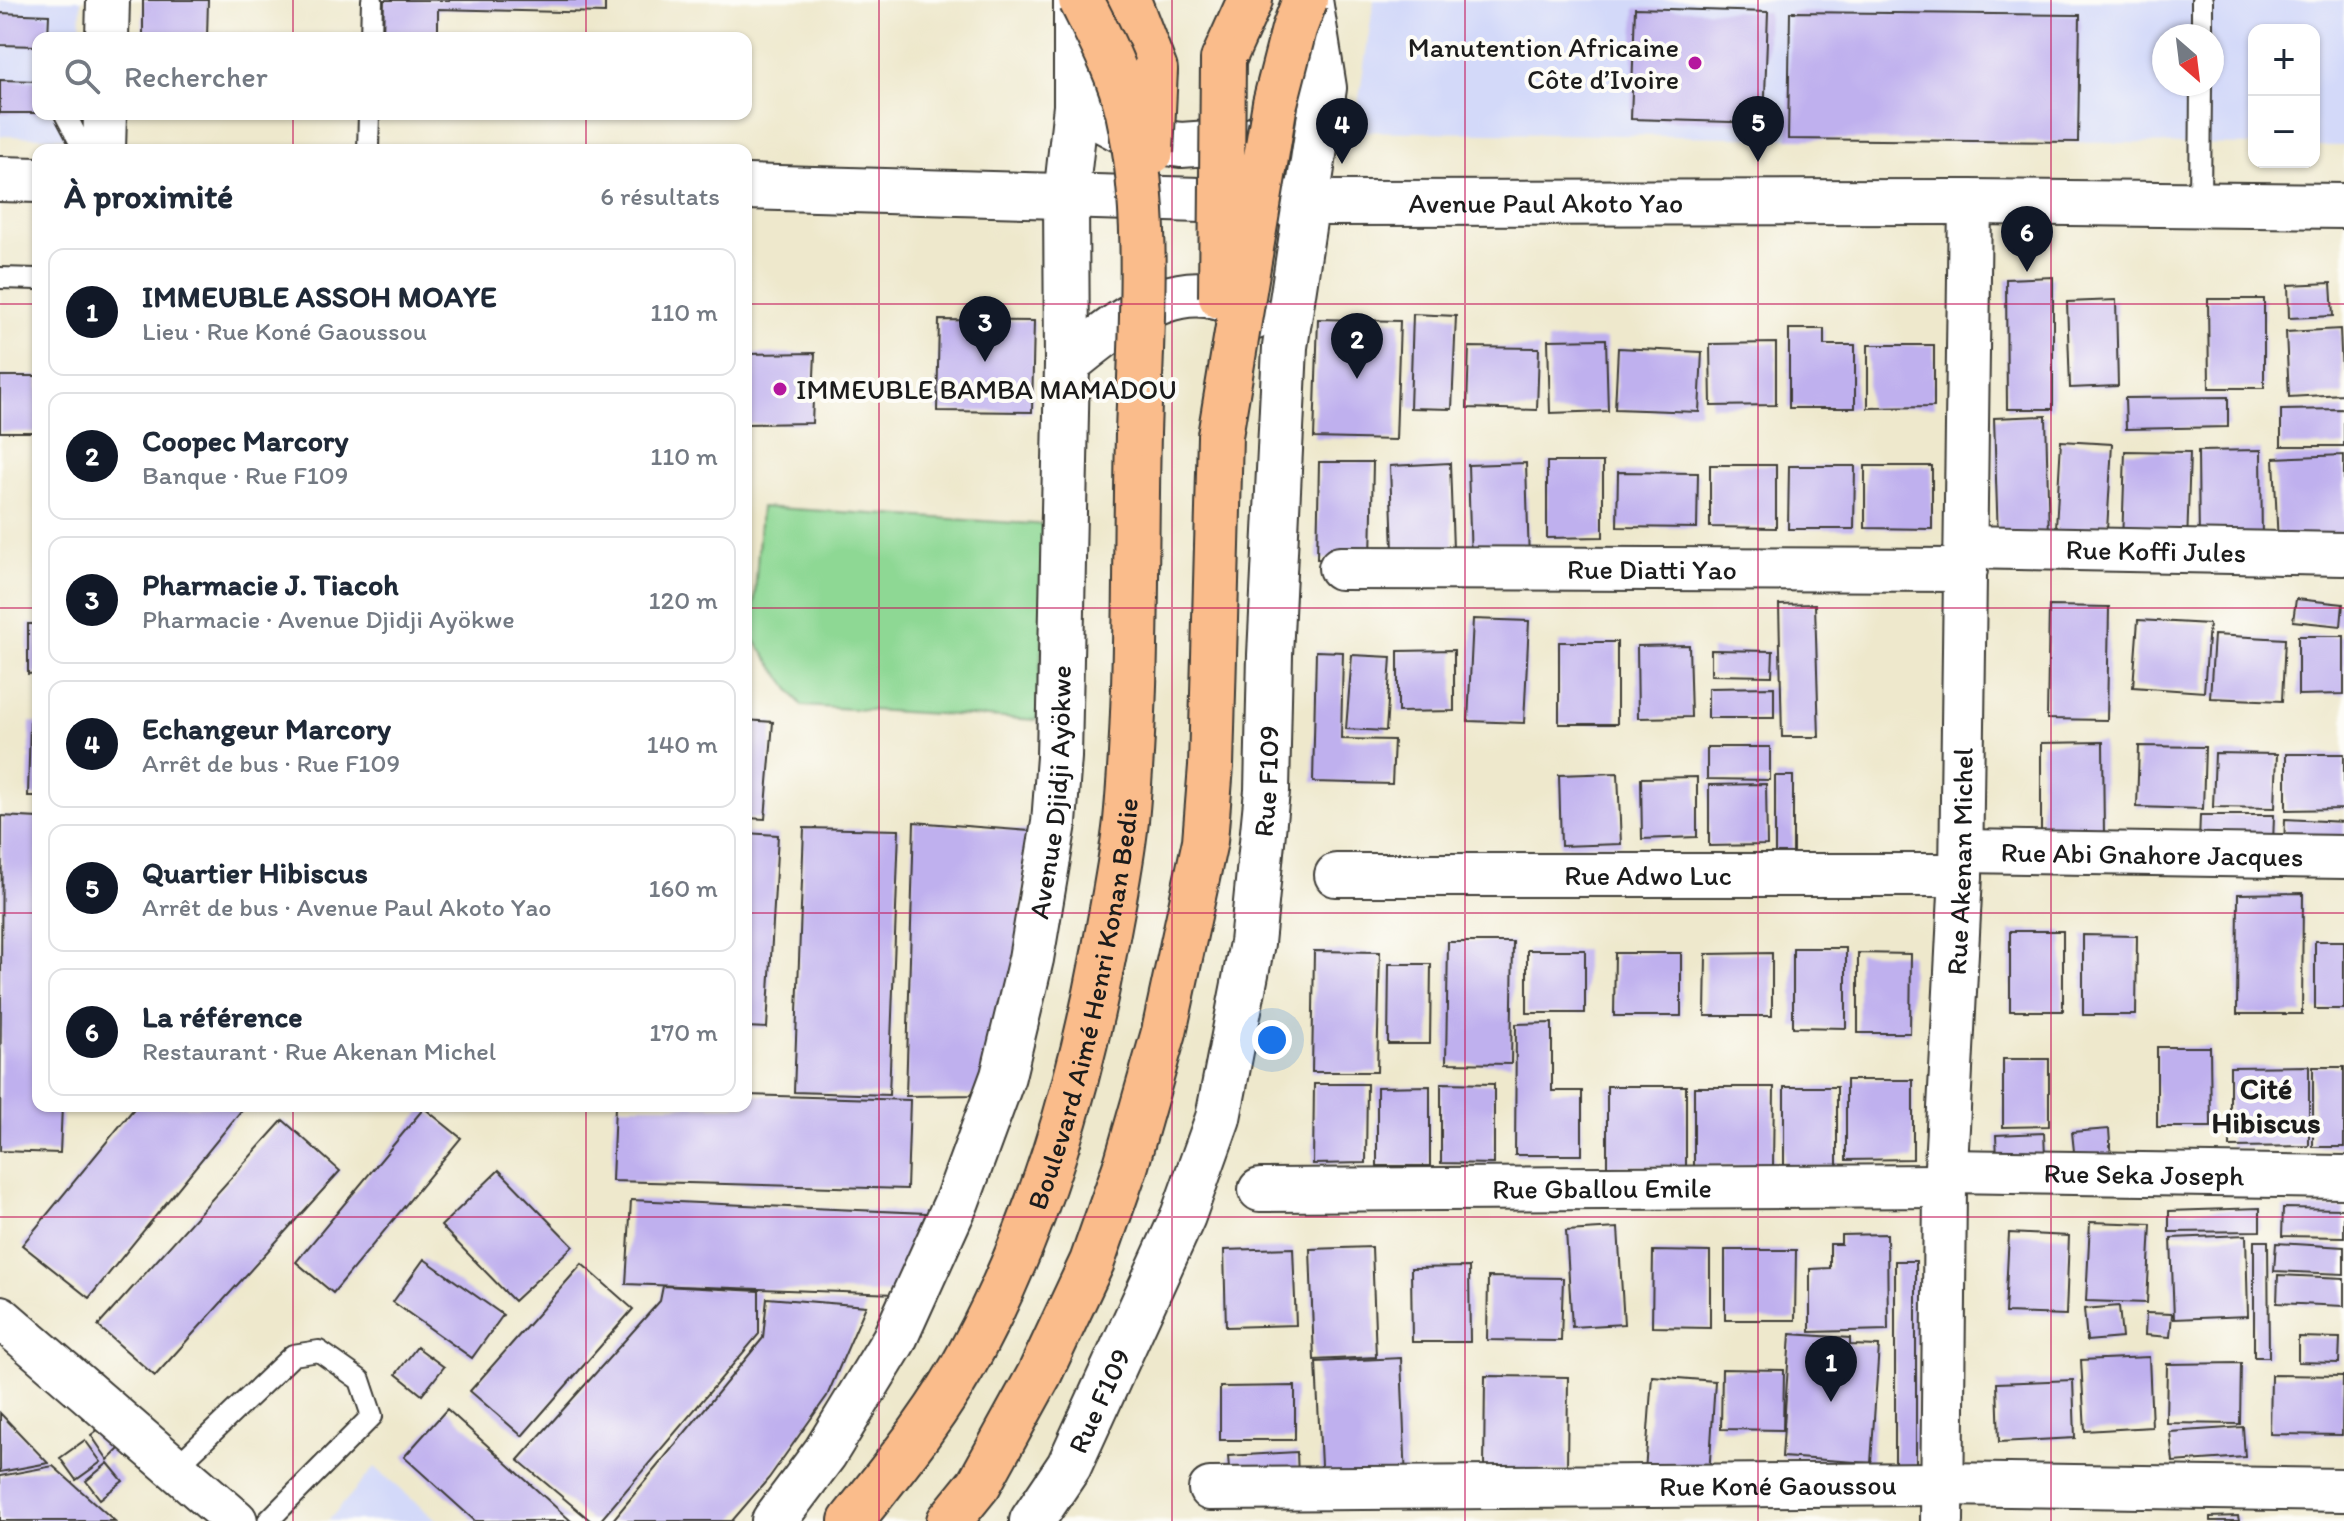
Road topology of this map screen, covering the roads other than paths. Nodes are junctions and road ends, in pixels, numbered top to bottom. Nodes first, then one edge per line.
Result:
1 (108, 0) edge
2 (372, 0) edge
3 (1078, 0) edge
4 (1128, 0) edge
5 (1155, 0) edge
6 (1234, 0) edge
7 (1250, 0) edge
8 (1308, 0) edge
9 (2202, 0) edge
10 (2202, 24) edge
11 (107, 32) edge
12 (371, 32) edge
13 (1223, 60) junction
14 (1155, 70) junction
15 (1324, 88) junction
16 (2201, 96) edge
17 (1076, 106) junction
18 (68, 120) edge
19 (105, 120) edge
20 (369, 120) edge
21 (81, 144) edge
22 (104, 144) edge
23 (368, 144) edge
24 (0, 179) edge
25 (32, 180) edge
26 (752, 187) edge
27 (1066, 197) junction
28 (1970, 202) junction
29 (1308, 203) junction
30 (2200, 204) junction
31 (2344, 206) edge
32 (0, 278) edge
33 (32, 279) edge
34 (1285, 347) junction
35 (1067, 364) junction
36 (1138, 434) junction
37 (1220, 436) junction
38 (2344, 554) edge
39 (1966, 558) junction
40 (1340, 568) dead end
41 (2344, 857) edge
42 (1961, 863) junction
43 (1336, 875) dead end
44 (2344, 1177) edge
45 (1946, 1178) junction
46 (1260, 1190) dead end
47 (0, 1317) edge
48 (175, 1468) junction
49 (1210, 1489) dead end
50 (2344, 1490) edge
51 (1942, 1503) edge
52 (236, 1521) edge
53 (268, 1521) edge
54 (774, 1521) edge
55 (851, 1521) edge
56 (949, 1521) edge
57 (1032, 1521) edge

1 - 11 street
2 - 12 lane
3 - 17 street, Avenue Djidji Ayökwe
3 - 36 highway, bridge
4 - 14 highway
5 - 14 highway
6 - 13 highway
7 - 13 highway
8 - 15 street, Rue F109
8 - 37 highway, bridge
9 - 10 lane
13 - 37 highway, bridge
14 - 36 highway, bridge
15 - 17 street
15 - 29 street, Rue F109
16 - 30 lane
17 - 27 street, Avenue Djidji Ayökwe
18 - 21 lane
19 - 22 street
20 - 23 lane
24 - 25 street
26 - 27 street, Avenue Paul Akoto Yao
27 - 29 street, Avenue Paul Akoto Yao
27 - 35 street, Avenue Djidji Ayökwe
28 - 29 street, Avenue Paul Akoto Yao
28 - 30 street, Avenue Paul Akoto Yao
28 - 39 street, Rue Akenan Michel
29 - 34 street, Rue F109
30 - 31 street, Avenue Paul Akoto Yao
32 - 33 lane
34 - 35 street
34 - 57 street, Rue F109
35 - 54 street, Avenue Djidji Ayökwe
36 - 55 highway, Boulevard Aimé Henri Konan Bedie
37 - 56 highway
38 - 39 street, Rue Koffi Jules
39 - 40 street, Rue Diatti Yao
39 - 42 street, Rue Akenan Michel
41 - 42 street, Rue Abi Gnahore Jacques
42 - 43 street, Rue Adwo Luc
42 - 45 street, Rue Akenan Michel
44 - 45 street, Rue Seka Joseph
45 - 46 street, Rue Gballou Emile
45 - 51 street, Rue Akenan Michel
47 - 48 street
48 - 52 street
48 - 53 lane
49 - 51 street, Rue Koné Gaoussou
50 - 51 street, Rue Koné Gaoussou

